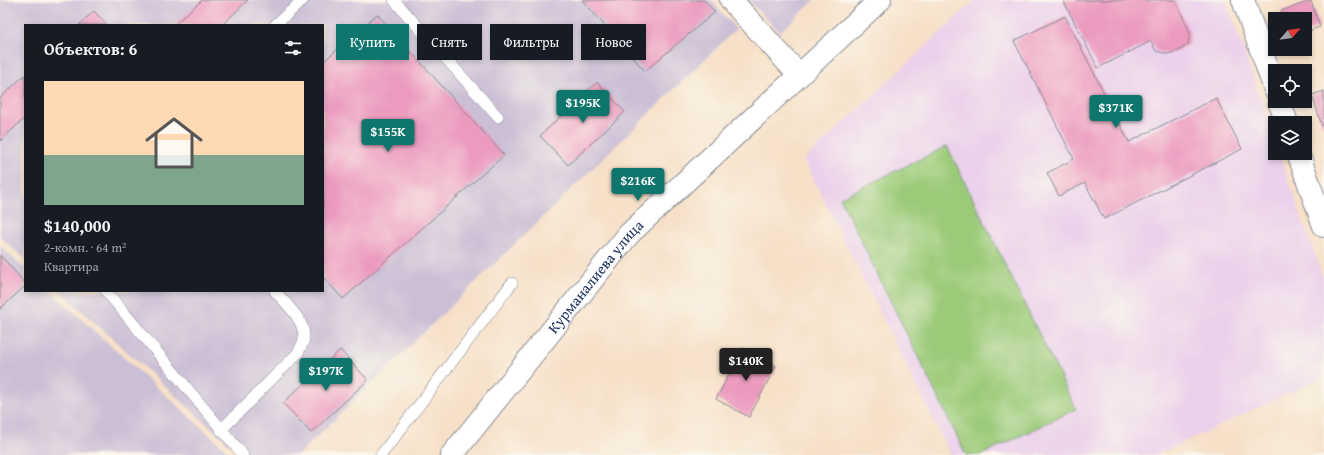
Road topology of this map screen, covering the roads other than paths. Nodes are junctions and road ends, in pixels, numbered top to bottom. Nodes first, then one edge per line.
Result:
1 (303, 0) edge
2 (394, 0) edge
3 (731, 0) edge
4 (880, 0) edge
5 (1243, 0) edge
6 (749, 11) edge
7 (276, 24) edge
8 (1268, 70) edge
9 (799, 75) junction
10 (498, 117) dead end
11 (1300, 160) edge
12 (1324, 226) edge
13 (512, 283) dead end
14 (107, 292) edge
15 (275, 292) edge
16 (221, 430) junction
17 (243, 455) edge
18 (381, 455) edge
19 (452, 455) edge

1 - 7 lane
2 - 10 lane
3 - 6 street
4 - 9 street, Курманалиева улица
5 - 8 street
6 - 9 street
9 - 19 street, Курманалиева улица
11 - 12 street
13 - 18 lane
14 - 16 lane
15 - 16 lane
16 - 17 lane

